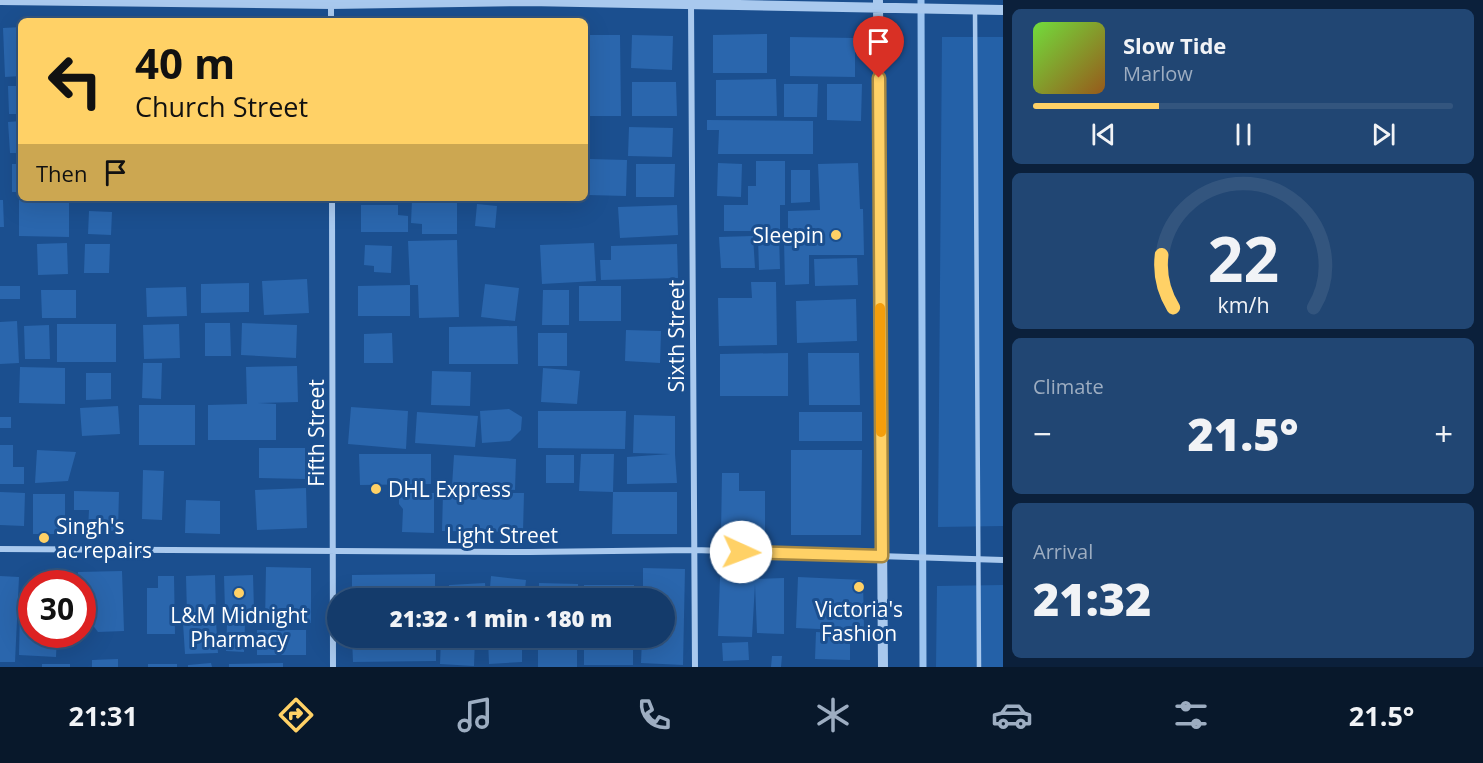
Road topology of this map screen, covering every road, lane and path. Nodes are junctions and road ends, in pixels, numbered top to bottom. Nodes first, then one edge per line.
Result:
1 (0, 0) edge
2 (331, 2) edge
3 (878, 3) edge
4 (691, 4) junction
5 (975, 10) junction
6 (1003, 10) edge
7 (331, 18) edge
8 (332, 201) edge
9 (0, 549) edge
10 (694, 550) junction
11 (333, 551) junction
12 (882, 556) junction
13 (978, 559) junction
14 (1003, 560) edge
15 (333, 667) edge
16 (695, 667) edge
17 (883, 667) edge
18 (979, 667) edge

1 - 2 street
2 - 4 street
2 - 7 street
3 - 4 street
3 - 5 street
3 - 12 street
4 - 10 street, Sixth Street
5 - 6 street
5 - 13 lane
8 - 11 street, Fifth Street
9 - 11 street, Light Street
10 - 11 street, Light Street
10 - 12 street, Light Street
10 - 16 street, Sixth Street
11 - 15 street, Fifth Street
12 - 13 street, Light Street
12 - 17 street
13 - 14 street, Light Street
13 - 18 lane

